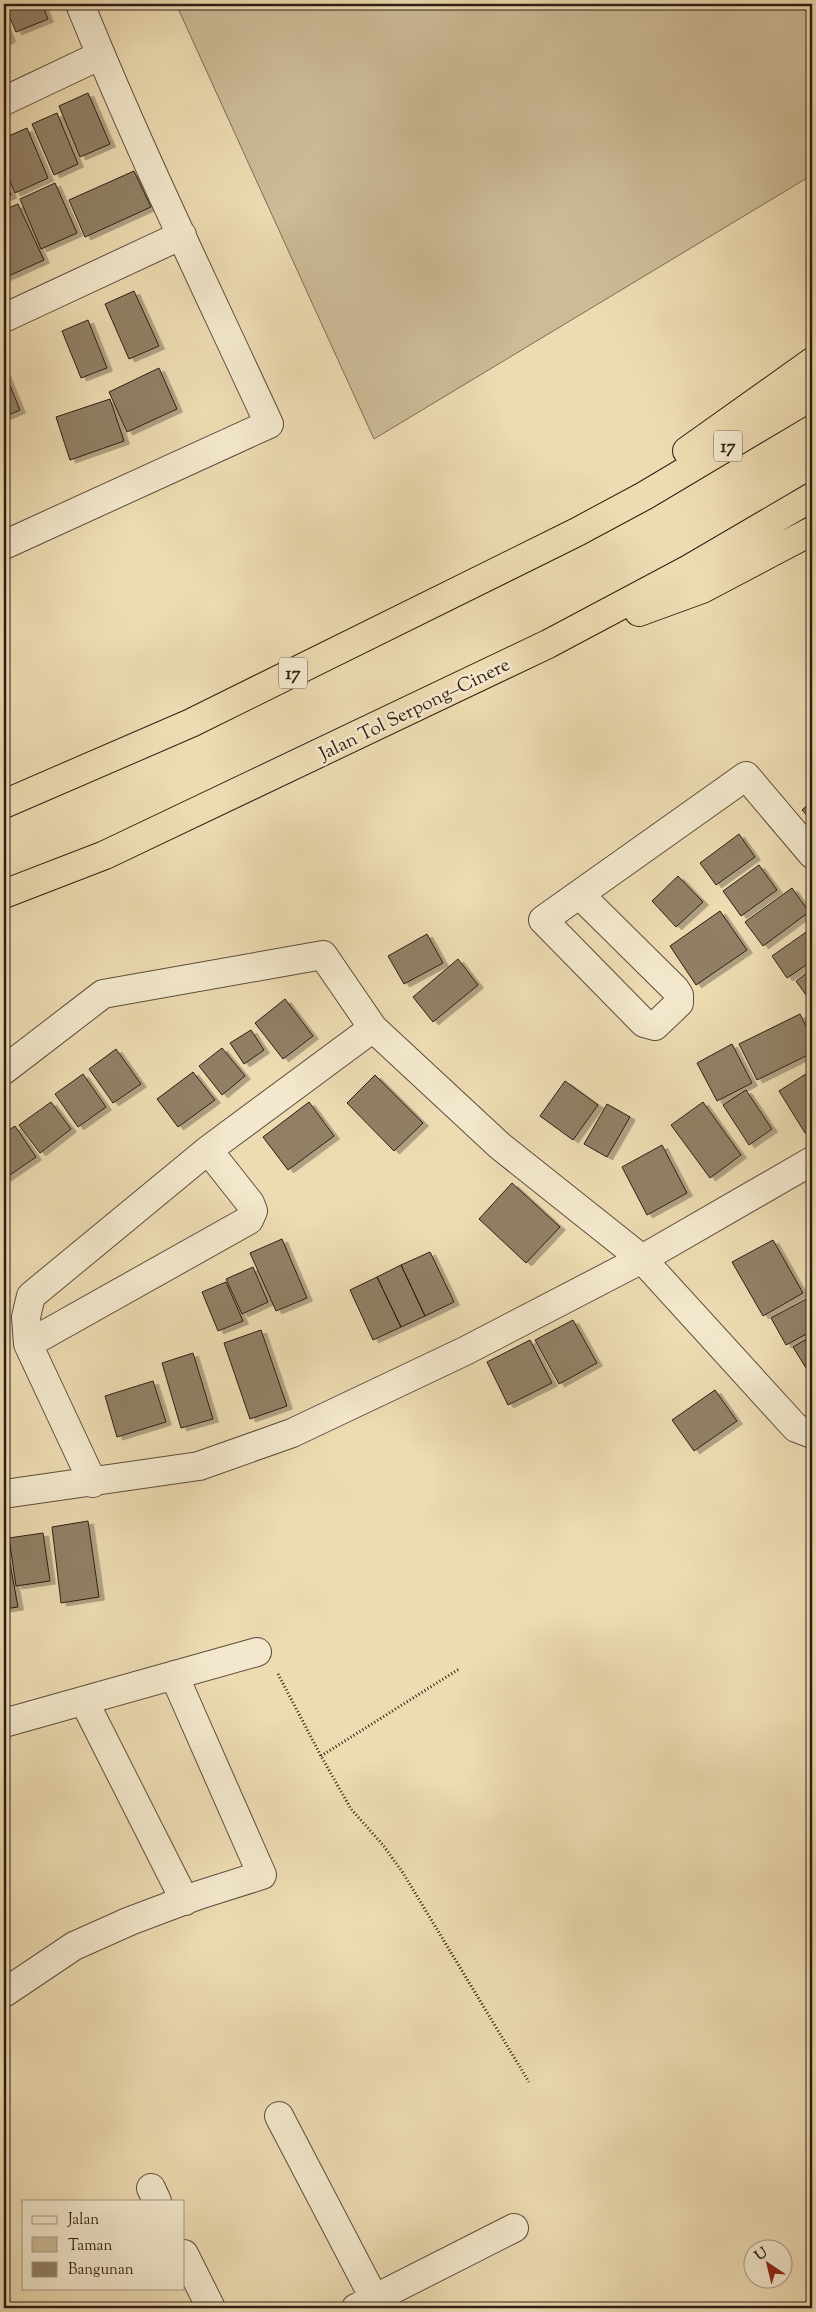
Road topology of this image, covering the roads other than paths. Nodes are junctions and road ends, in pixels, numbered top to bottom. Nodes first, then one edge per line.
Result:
1 (80, 4) edge
2 (100, 55) junction
3 (4, 101) edge
4 (182, 235) junction
5 (4, 318) edge
6 (812, 362) edge
7 (812, 396) edge
8 (641, 491) junction
9 (812, 497) edge
10 (812, 531) edge
11 (4, 545) edge
12 (696, 579) junction
13 (4, 804) edge
14 (812, 854) edge
15 (4, 894) edge
16 (580, 896) junction
17 (374, 1028) junction
18 (4, 1070) edge
19 (208, 1150) junction
20 (812, 1161) edge
21 (642, 1259) junction
22 (28, 1344) junction
23 (812, 1434) edge
24 (93, 1483) junction
25 (4, 1494) edge
26 (257, 1652) road end
27 (174, 1676) junction
28 (84, 1701) junction
29 (4, 1723) edge
30 (185, 1901) junction
31 (4, 1992) edge
32 (279, 2116) dead end
33 (514, 2228) dead end
34 (185, 2256) edge
35 (365, 2304) edge
36 (211, 2308) edge

1 - 2 street
2 - 3 street
2 - 4 street
4 - 5 street
4 - 11 street
6 - 8 highway
7 - 8 highway, 17
8 - 13 highway, 17
9 - 12 highway, Jalan Tol Serpong–Cinere
10 - 12 highway
12 - 15 highway, Jalan Tol Serpong–Cinere
14 - 16 street
16 - 16 street
17 - 18 street
17 - 19 street
17 - 21 street
19 - 22 street
19 - 22 street
20 - 21 street
21 - 23 street
21 - 24 street
22 - 24 street
24 - 25 street
26 - 27 street
27 - 28 street
27 - 30 street
28 - 29 street
28 - 30 street
30 - 31 street
32 - 35 street
33 - 35 street
34 - 36 street

